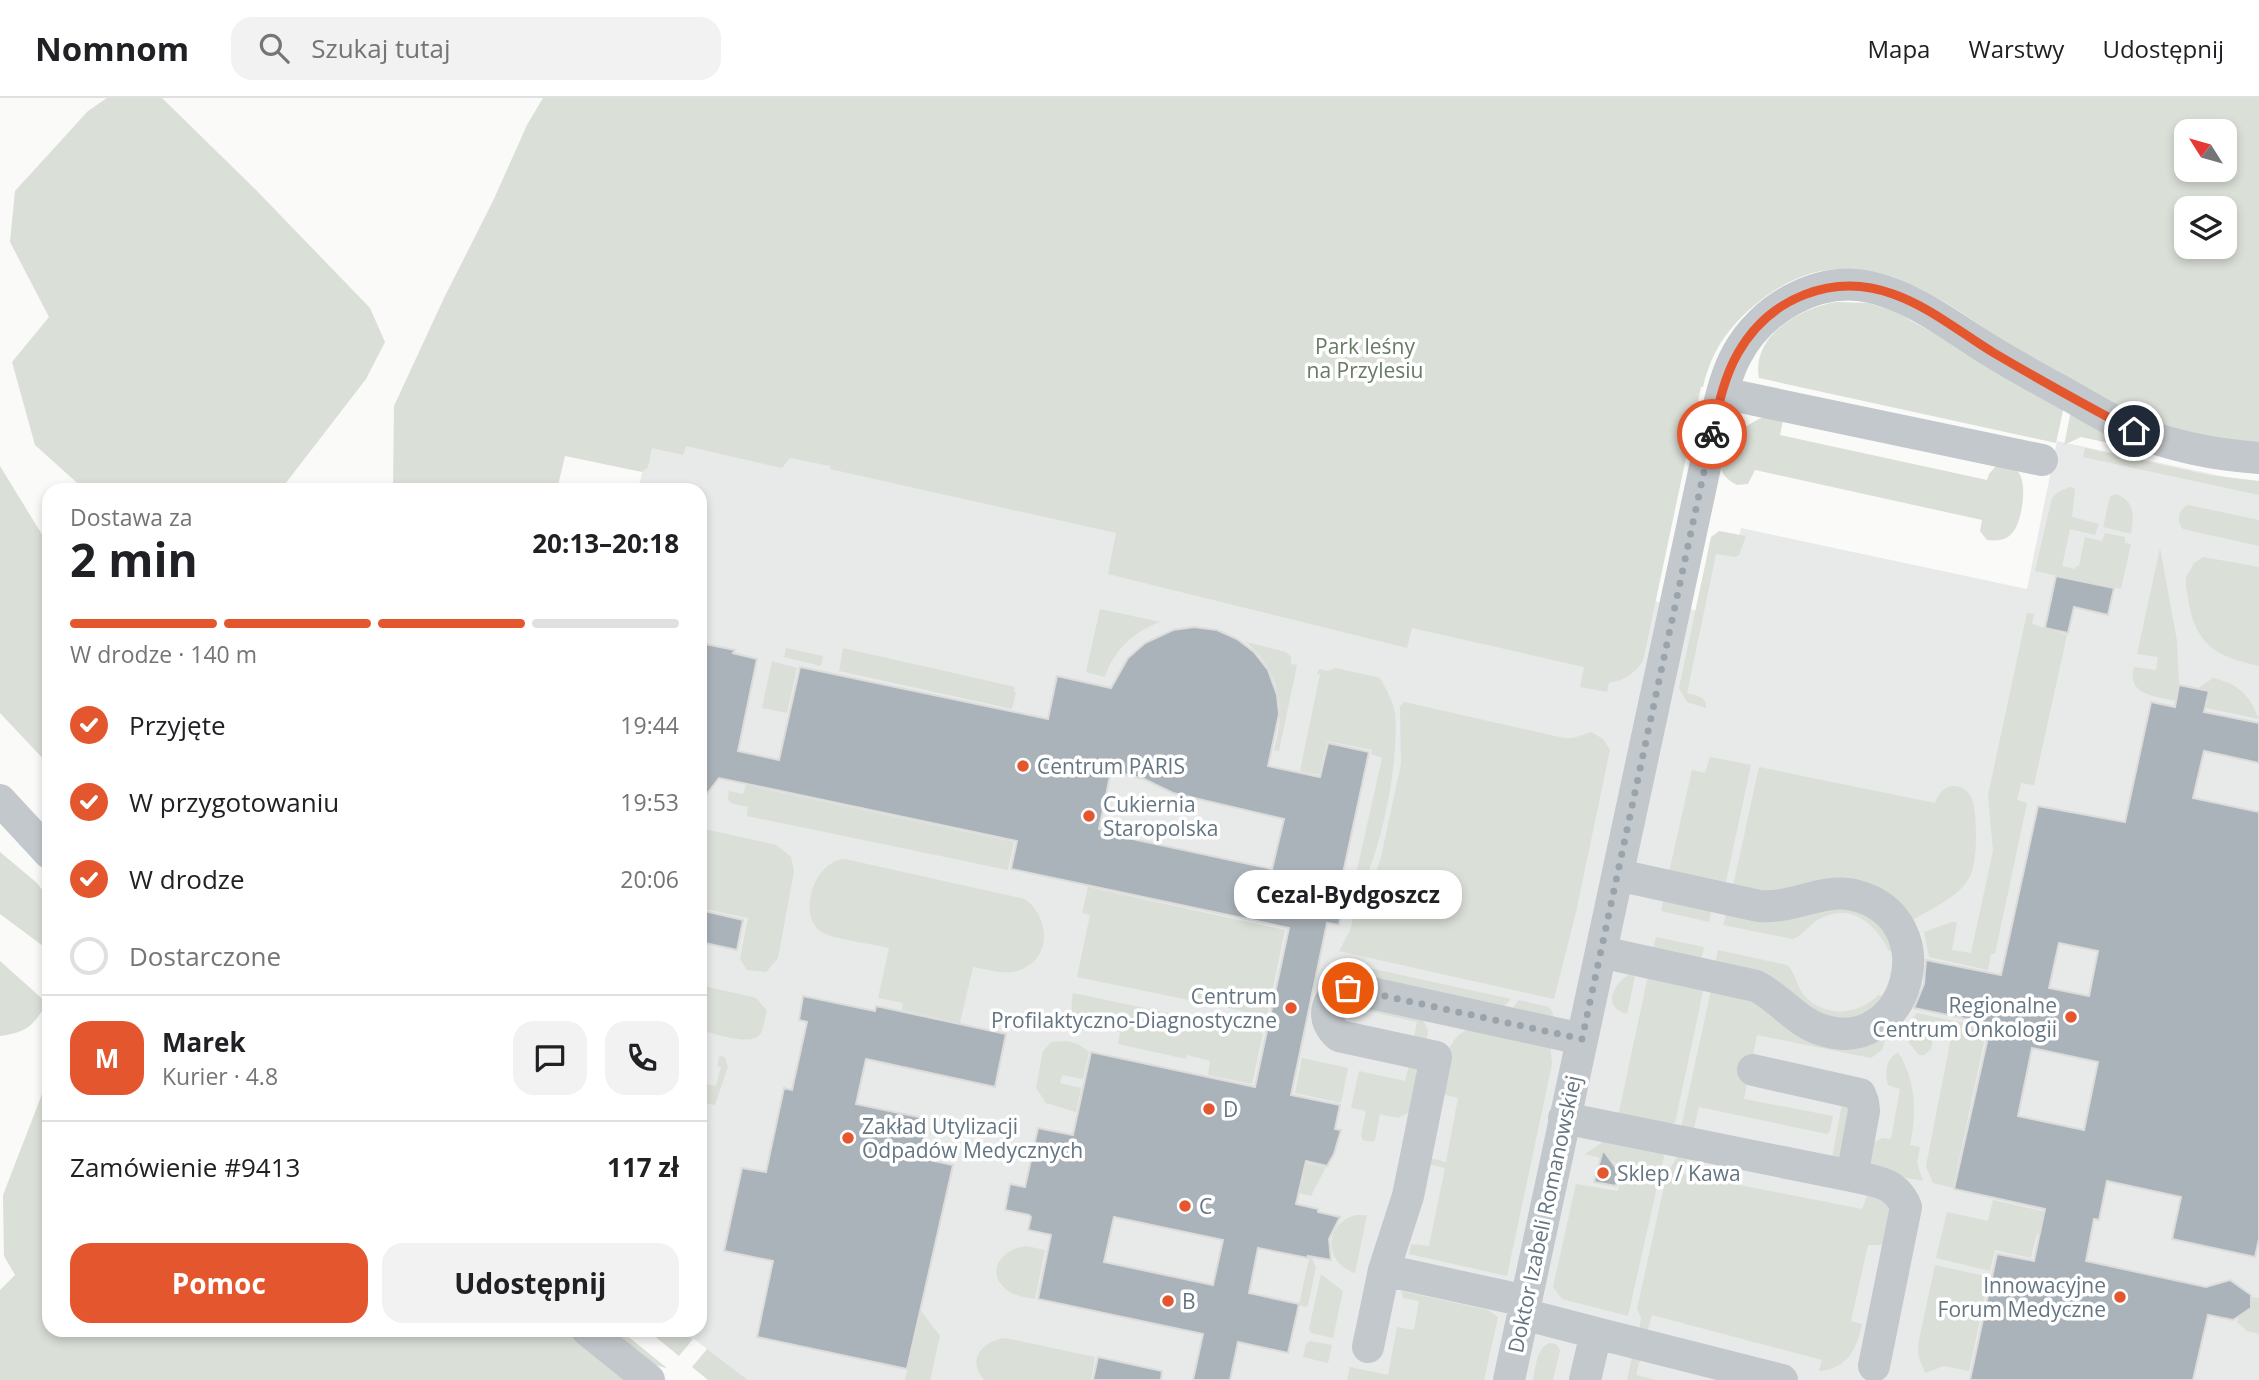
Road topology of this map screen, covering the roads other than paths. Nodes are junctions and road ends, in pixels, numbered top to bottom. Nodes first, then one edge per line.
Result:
1 (1722, 393) junction
2 (2259, 458) edge
3 (2042, 460) dead end
4 (0, 800) edge
5 (42, 845) edge
6 (1618, 875) junction
7 (1601, 952) junction
8 (1447, 1009) junction
9 (1582, 1039) junction
10 (1436, 1057) junction
11 (1753, 1070) dead end
12 (1564, 1118) junction
13 (1852, 1176) junction
14 (1384, 1270) junction
15 (1524, 1308) junction
16 (1596, 1333) junction
17 (596, 1337) edge
18 (1368, 1347) dead end
19 (1874, 1366) dead end
20 (649, 1380) edge
21 (1509, 1380) edge
22 (1585, 1380) edge
23 (1782, 1380) edge

1 - 2 street, Doktor Izabeli Romanowskiej
1 - 3 street
1 - 6 street, Doktor Izabeli Romanowskiej
4 - 5 street
6 - 7 street, Doktor Izabeli Romanowskiej
6 - 7 street
7 - 9 street, Doktor Izabeli Romanowskiej
8 - 9 street
8 - 10 street
8 - 10 street
9 - 12 street, Doktor Izabeli Romanowskiej
10 - 14 street
11 - 13 street
12 - 13 street
12 - 15 street, Doktor Izabeli Romanowskiej
13 - 19 street
14 - 15 street
14 - 18 street
15 - 16 street
15 - 21 street, Doktor Izabeli Romanowskiej
16 - 22 street
16 - 23 street
17 - 20 street

